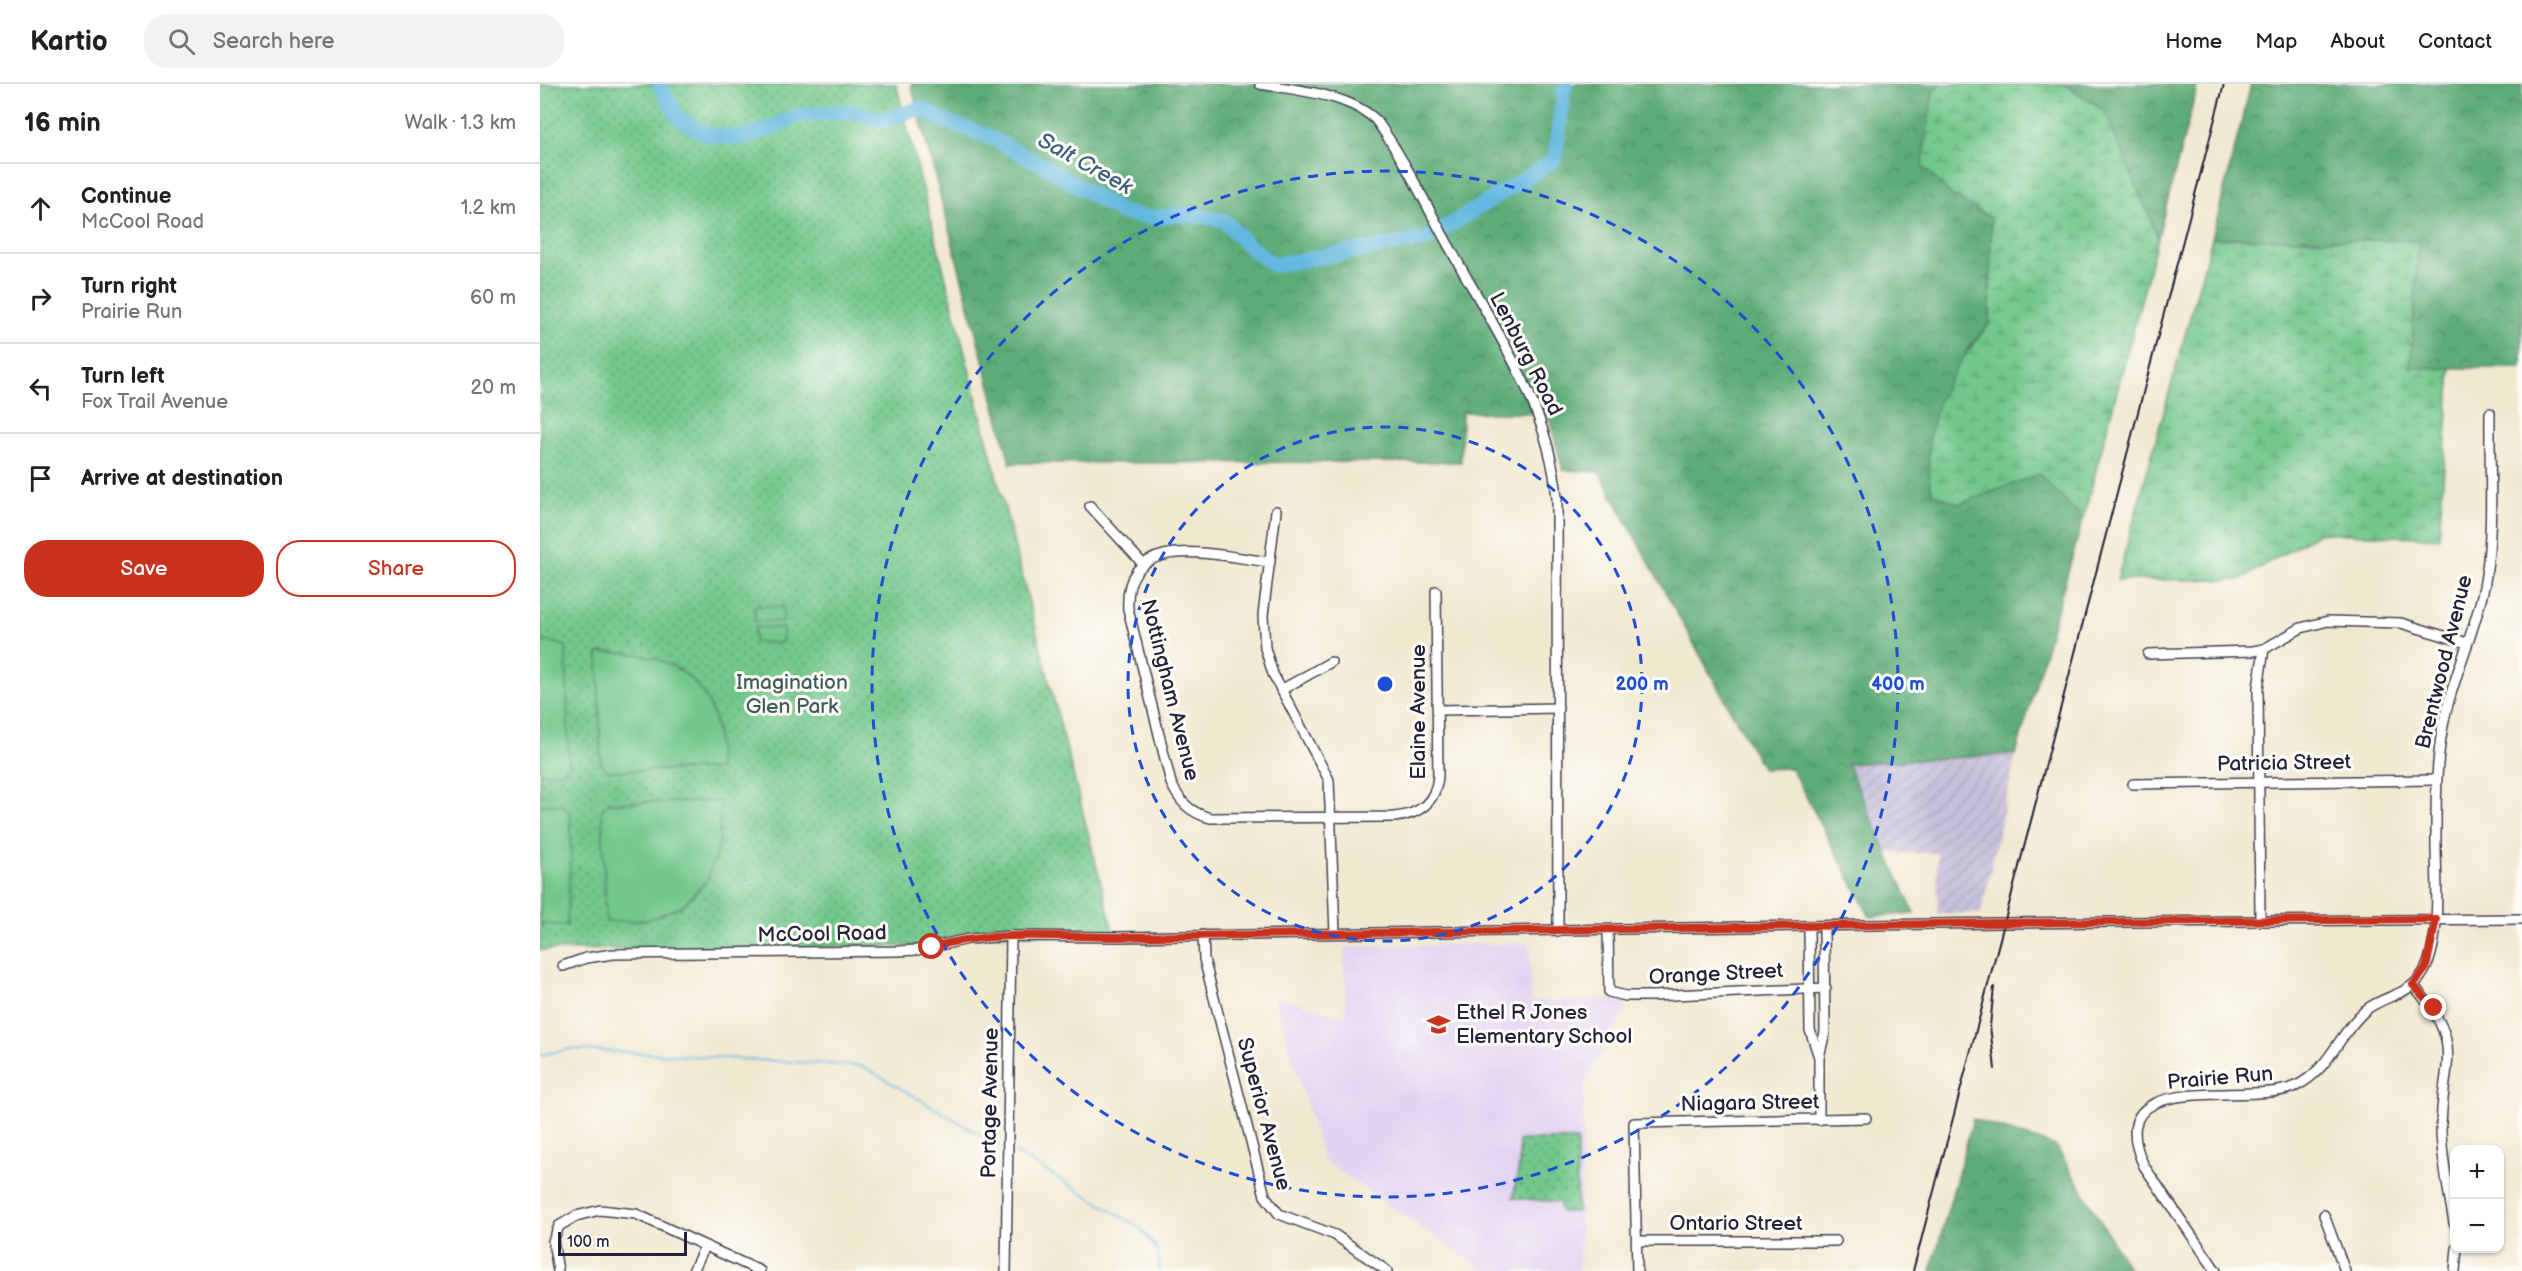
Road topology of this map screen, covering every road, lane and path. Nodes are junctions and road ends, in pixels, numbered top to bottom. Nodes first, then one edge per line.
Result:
1 (1260, 84) edge
2 (2490, 413) dead end
3 (1090, 506) dead end
4 (1276, 511) dead end
5 (1270, 562) junction
6 (1143, 564) junction
7 (1436, 591) dead end
8 (2467, 644) junction
9 (2265, 649) junction
10 (2148, 654) dead end
11 (1331, 662) dead end
12 (1281, 690) junction
13 (1558, 708) junction
14 (1438, 710) junction
15 (2436, 780) junction
16 (2259, 781) junction
17 (2133, 784) dead end
18 (1332, 818) junction
19 (2436, 919) junction
20 (2522, 919) edge
21 (2260, 920) junction
22 (1809, 927) junction
23 (1824, 927) junction
24 (1558, 931) junction
25 (1608, 931) junction
26 (1335, 933) junction
27 (1203, 935) junction
28 (1011, 936) junction
29 (563, 966) dead end
30 (2413, 985) junction
31 (1826, 987) junction
32 (1810, 988) junction
33 (1819, 1057) junction
34 (1866, 1118) dead end
35 (1819, 1120) junction
36 (2450, 1201) edge
37 (2324, 1215) dead end
38 (1637, 1241) junction
39 (1836, 1241) dead end
40 (705, 1246) junction
41 (2457, 1253) edge
42 (558, 1271) edge
43 (693, 1271) edge
44 (760, 1271) edge
45 (1006, 1271) edge
46 (1387, 1271) edge
47 (1637, 1271) edge
48 (2216, 1271) edge
49 (2345, 1271) edge
50 (2455, 1271) edge

1 - 13 street, Lenburg Road
2 - 8 street, Brentwood Avenue
3 - 6 street
4 - 5 street
5 - 6 street
5 - 12 street
6 - 18 street, Nottingham Avenue
7 - 14 street, Elaine Avenue
8 - 9 street
8 - 15 street, Brentwood Avenue
9 - 10 street
9 - 16 street
11 - 12 street
12 - 18 street
13 - 14 street
13 - 24 street, Lenburg Road
14 - 18 street, Elaine Avenue
15 - 16 street, Patricia Street
15 - 19 street, Brentwood Avenue
16 - 17 street, Patricia Street
16 - 21 street
18 - 26 street
19 - 20 street, McCool Road
19 - 21 street, McCool Road
19 - 30 street
21 - 23 street, McCool Road
22 - 23 street, McCool Road
22 - 25 street, McCool Road
22 - 32 street
23 - 31 street
24 - 25 street, McCool Road
24 - 26 street, McCool Road
25 - 32 street, Orange Street
26 - 27 street, McCool Road
27 - 28 street, McCool Road
27 - 46 street, Superior Avenue
28 - 29 street, McCool Road
28 - 45 street, Portage Avenue
30 - 36 street
30 - 48 street, Prairie Run
31 - 32 street, Orange Street
31 - 33 street
32 - 33 street
33 - 35 street
34 - 35 street, Niagara Street
35 - 38 street, Niagara Street
37 - 49 street
38 - 39 street, Ontario Street
38 - 47 street
40 - 42 street
40 - 43 street
40 - 44 street
41 - 50 street

